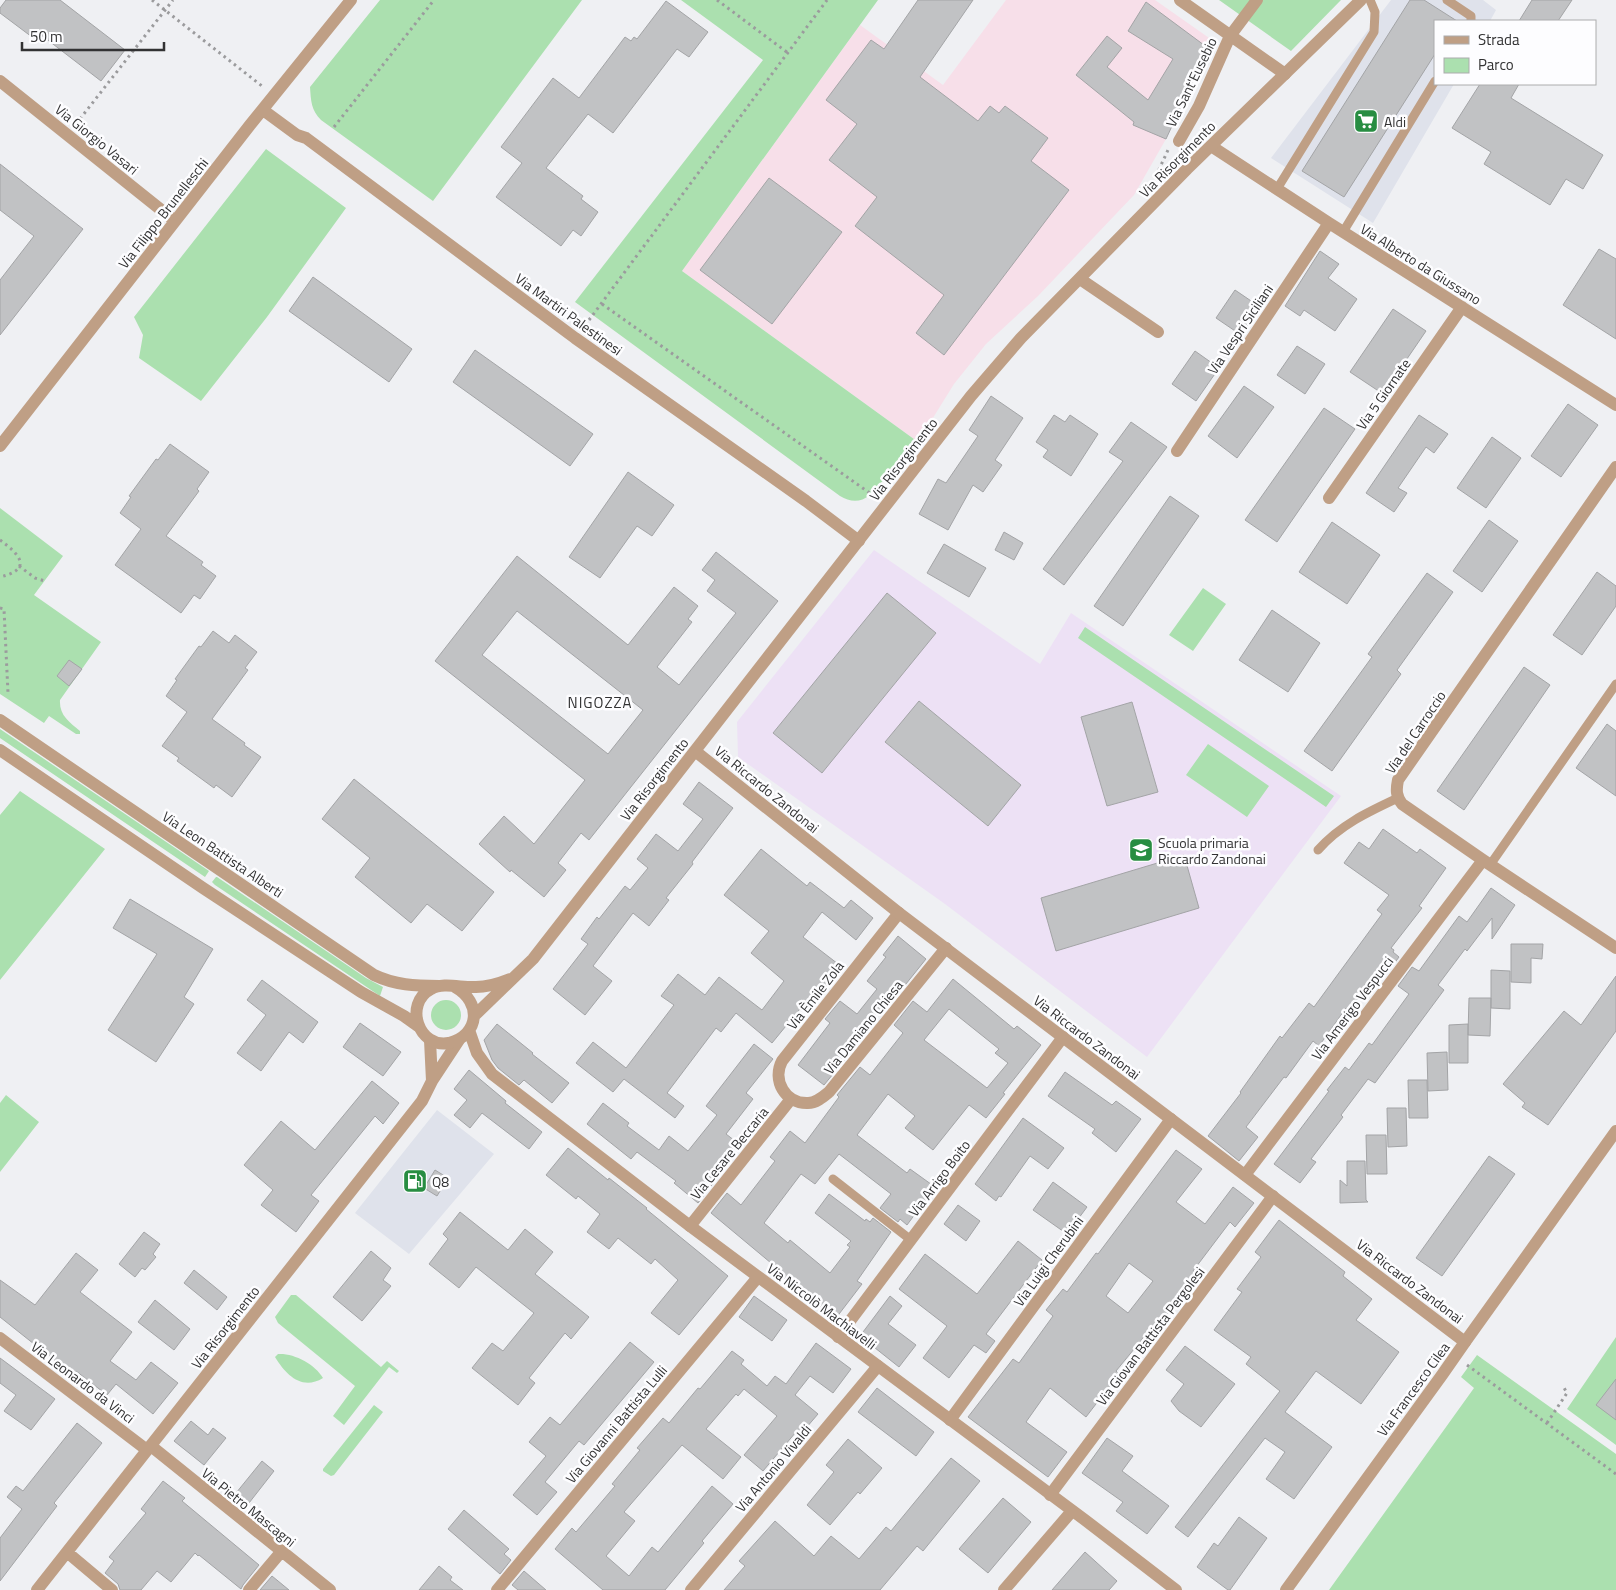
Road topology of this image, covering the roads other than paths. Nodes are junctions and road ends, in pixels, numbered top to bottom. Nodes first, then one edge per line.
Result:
1 (351, 0) edge
2 (1180, 0) edge
3 (1256, 0) edge
4 (1361, 0) edge
5 (1370, 0) edge
6 (1448, 0) edge
7 (1471, 20) edge
8 (1230, 36) junction
9 (1285, 74) junction
10 (0, 81) edge
11 (1434, 83) edge
12 (263, 110) junction
13 (1179, 141) dead end
14 (1211, 146) junction
15 (1277, 189) junction
16 (175, 221) junction
17 (1329, 223) junction
18 (1343, 232) junction
19 (1080, 278) junction
20 (1462, 307) junction
21 (1158, 332) dead end
22 (1616, 405) edge
23 (0, 446) edge
24 (1177, 451) dead end
25 (1616, 467) edge
26 (1329, 498) dead end
27 (859, 541) junction
28 (1616, 684) edge
29 (0, 720) edge
30 (0, 750) edge
31 (695, 751) junction
32 (1398, 798) junction
33 (1318, 850) dead end
34 (1487, 862) junction
35 (899, 913) junction
36 (946, 948) junction
37 (1616, 948) edge
38 (515, 978) junction
39 (439, 986) junction
40 (455, 987) junction
41 (474, 1016) junction
42 (418, 1026) junction
43 (470, 1030) junction
44 (1063, 1037) junction
45 (430, 1040) junction
46 (458, 1040) junction
47 (432, 1081) junction
48 (791, 1099) junction
49 (1171, 1119) junction
50 (1616, 1131) edge
51 (1245, 1175) junction
52 (833, 1179) dead end
53 (1273, 1196) junction
54 (690, 1226) junction
55 (911, 1240) junction
56 (758, 1277) junction
57 (838, 1337) junction
58 (0, 1338) edge
59 (1465, 1342) junction
60 (878, 1366) junction
61 (950, 1420) junction
62 (149, 1448) junction
63 (1050, 1495) junction
64 (1072, 1511) junction
65 (282, 1552) junction
66 (68, 1553) junction
67 (38, 1590) edge
68 (112, 1590) edge
69 (249, 1590) edge
70 (330, 1590) edge
71 (497, 1590) edge
72 (691, 1590) edge
73 (1004, 1590) edge
74 (1176, 1590) edge
75 (1286, 1590) edge

1 - 12 street, Via Filippo Brunelleschi
2 - 8 street
3 - 8 street, Via Sant'Eusebio
4 - 9 street, Via Risorgimento
5 - 15 lane
6 - 7 lane
8 - 9 street, Via Sant'Eusebio
8 - 13 street, Via Sant'Eusebio
9 - 14 street, Via Risorgimento
10 - 16 street, Via Giorgio Vasari
11 - 18 lane
12 - 16 street, Via Filippo Brunelleschi
12 - 27 street, Via Martiri Palestinesi
14 - 15 street, Via Alberto da Giussano
14 - 19 street, Via Risorgimento
15 - 17 street, Via Alberto da Giussano
16 - 23 street, Via Filippo Brunelleschi
17 - 18 street, Via Alberto da Giussano
17 - 24 street, Via Vespri Siciliani
18 - 20 street, Via Alberto da Giussano
19 - 21 street
19 - 27 street, Via Risorgimento
20 - 22 street, Via Alberto da Giussano
20 - 26 street, Via 5 Giornate
25 - 32 street, Via del Carroccio
27 - 31 street, Via Risorgimento
28 - 34 lane
29 - 39 street, Via Leon Battista Alberti
30 - 42 street
31 - 35 street, Via Riccardo Zandonai
31 - 38 street, Via Risorgimento
32 - 33 lane
32 - 34 street
34 - 37 street
34 - 51 street, Via Amerigo Vespucci
35 - 36 street, Via Riccardo Zandonai
35 - 48 street, Via Èmile Zola
36 - 44 street, Via Riccardo Zandonai
36 - 48 street, Via Damiano Chiesa
38 - 40 street, Via Risorgimento
38 - 41 street, Via Risorgimento
39 - 40 street
39 - 42 street
40 - 41 street
41 - 43 street
42 - 45 street
43 - 46 street
43 - 54 street, Via Niccolò Machiavelli
44 - 49 street, Via Riccardo Zandonai
44 - 55 street, Via Arrigo Boito
45 - 46 street
45 - 47 street
46 - 47 street, Via Risorgimento
47 - 62 street, Via Risorgimento
48 - 54 street, Via Cesare Beccaria
49 - 51 street, Via Riccardo Zandonai
49 - 61 street, Via Luigi Cherubini
50 - 59 street, Via Francesco Cilea
51 - 53 street, Via Riccardo Zandonai
52 - 55 lane
53 - 59 street, Via Riccardo Zandonai
53 - 63 street, Via Giovan Battista Pergolesi
54 - 56 street, Via Niccolò Machiavelli
55 - 57 street, Via Arrigo Boito
56 - 57 street, Via Niccolò Machiavelli
56 - 71 street, Via Giovanni Battista Lulli
57 - 60 street, Via Niccolò Machiavelli
58 - 62 street, Via Leonardo da Vinci
59 - 75 street, Via Francesco Cilea
60 - 61 street, Via Niccolò Machiavelli
60 - 72 street, Via Antonio Vivaldi
61 - 63 street, Via Niccolò Machiavelli
62 - 65 street, Via Pietro Mascagni
62 - 66 street, Via Risorgimento
63 - 64 street, Via Niccolò Machiavelli
64 - 73 street
64 - 74 street, Via Niccolò Machiavelli
65 - 69 street
65 - 70 street, Via Pietro Mascagni
66 - 67 street, Via Risorgimento
66 - 68 street

